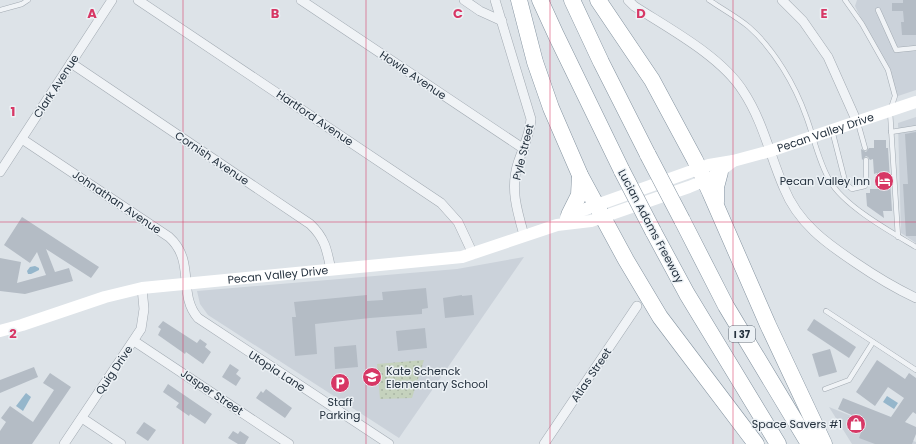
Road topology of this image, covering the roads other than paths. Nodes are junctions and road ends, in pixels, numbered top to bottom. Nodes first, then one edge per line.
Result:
1 (28, 0) edge
2 (112, 0) edge
3 (138, 0) edge
4 (302, 0) edge
5 (464, 0) edge
6 (496, 0) edge
7 (519, 0) edge
8 (540, 0) edge
9 (572, 0) edge
10 (598, 0) edge
11 (709, 0) edge
12 (782, 0) edge
13 (845, 0) edge
14 (629, 1) edge
15 (0, 10) edge
16 (878, 10) dead end
17 (502, 21) junction
18 (916, 48) edge
19 (71, 63) junction
20 (916, 102) edge
21 (890, 111) junction
22 (857, 122) junction
23 (916, 128) edge
24 (832, 130) junction
25 (891, 132) junction
26 (813, 137) junction
27 (22, 139) junction
28 (864, 148) dead end
29 (524, 149) junction
30 (770, 151) junction
31 (866, 160) dead end
32 (733, 161) junction
33 (0, 172) edge
34 (720, 172) junction
35 (580, 175) junction
36 (702, 175) junction
37 (716, 206) junction
38 (600, 211) junction
39 (563, 220) junction
40 (524, 235) junction
41 (898, 237) junction
42 (916, 247) edge
43 (473, 254) junction
44 (331, 270) junction
45 (187, 283) junction
46 (142, 288) junction
47 (916, 298) edge
48 (637, 306) dead end
49 (826, 311) dead end
50 (0, 332) edge
51 (134, 340) junction
52 (873, 342) junction
53 (916, 370) edge
54 (825, 389) dead end
55 (82, 418) junction
56 (64, 444) edge
57 (121, 444) edge
58 (289, 444) edge
59 (388, 444) edge
60 (544, 444) edge
61 (756, 444) edge
62 (778, 444) edge
63 (809, 444) edge
64 (824, 444) edge

1 - 15 lane
2 - 19 street, Clark Avenue
3 - 43 street, Hartford Avenue
4 - 29 street, Howle Avenue
5 - 17 street
6 - 17 street, Pyle Street
7 - 35 highway
8 - 62 highway, Lucian Adams Freeway / I 37, bridge
9 - 63 highway, I 37, bridge
10 - 36 highway
11 - 26 lane
12 - 22 street
13 - 21 lane
14 - 30 street
16 - 18 lane
17 - 29 street, Pyle Street
19 - 27 street, Clark Avenue
19 - 44 street, Cornish Avenue
20 - 21 main road, Pecan Valley Drive
21 - 22 main road, Pecan Valley Drive
21 - 25 lane
22 - 24 main road, Pecan Valley Drive
22 - 28 lane
23 - 25 lane
24 - 26 main road, Pecan Valley Drive
24 - 31 lane
25 - 41 lane
26 - 30 main road, Pecan Valley Drive
26 - 41 lane
27 - 33 street, Clark Avenue
27 - 45 street, Johnathan Avenue
29 - 40 street, Pyle Street
30 - 32 main road, Pecan Valley Drive
30 - 47 street
32 - 34 main road, Pecan Valley Drive
32 - 36 main road, Pecan Valley Drive
34 - 36 main road, Pecan Valley Drive
34 - 37 highway
35 - 38 highway
35 - 39 highway
36 - 37 highway
36 - 38 main road, Pecan Valley Drive
37 - 64 highway
38 - 39 main road, Pecan Valley Drive
38 - 61 highway
39 - 40 main road, Pecan Valley Drive
40 - 43 main road, Pecan Valley Drive
41 - 42 lane
43 - 44 main road, Pecan Valley Drive
44 - 45 main road, Pecan Valley Drive
45 - 46 main road, Pecan Valley Drive
45 - 59 street, Utopia Lane
46 - 50 main road, Pecan Valley Drive
46 - 51 street, Quig Drive
48 - 60 street, Atlas Street
49 - 52 lane
51 - 55 street, Quig Drive
51 - 58 street, Jasper Street
52 - 53 lane
52 - 54 lane
55 - 56 street, Quig Drive
55 - 57 street

